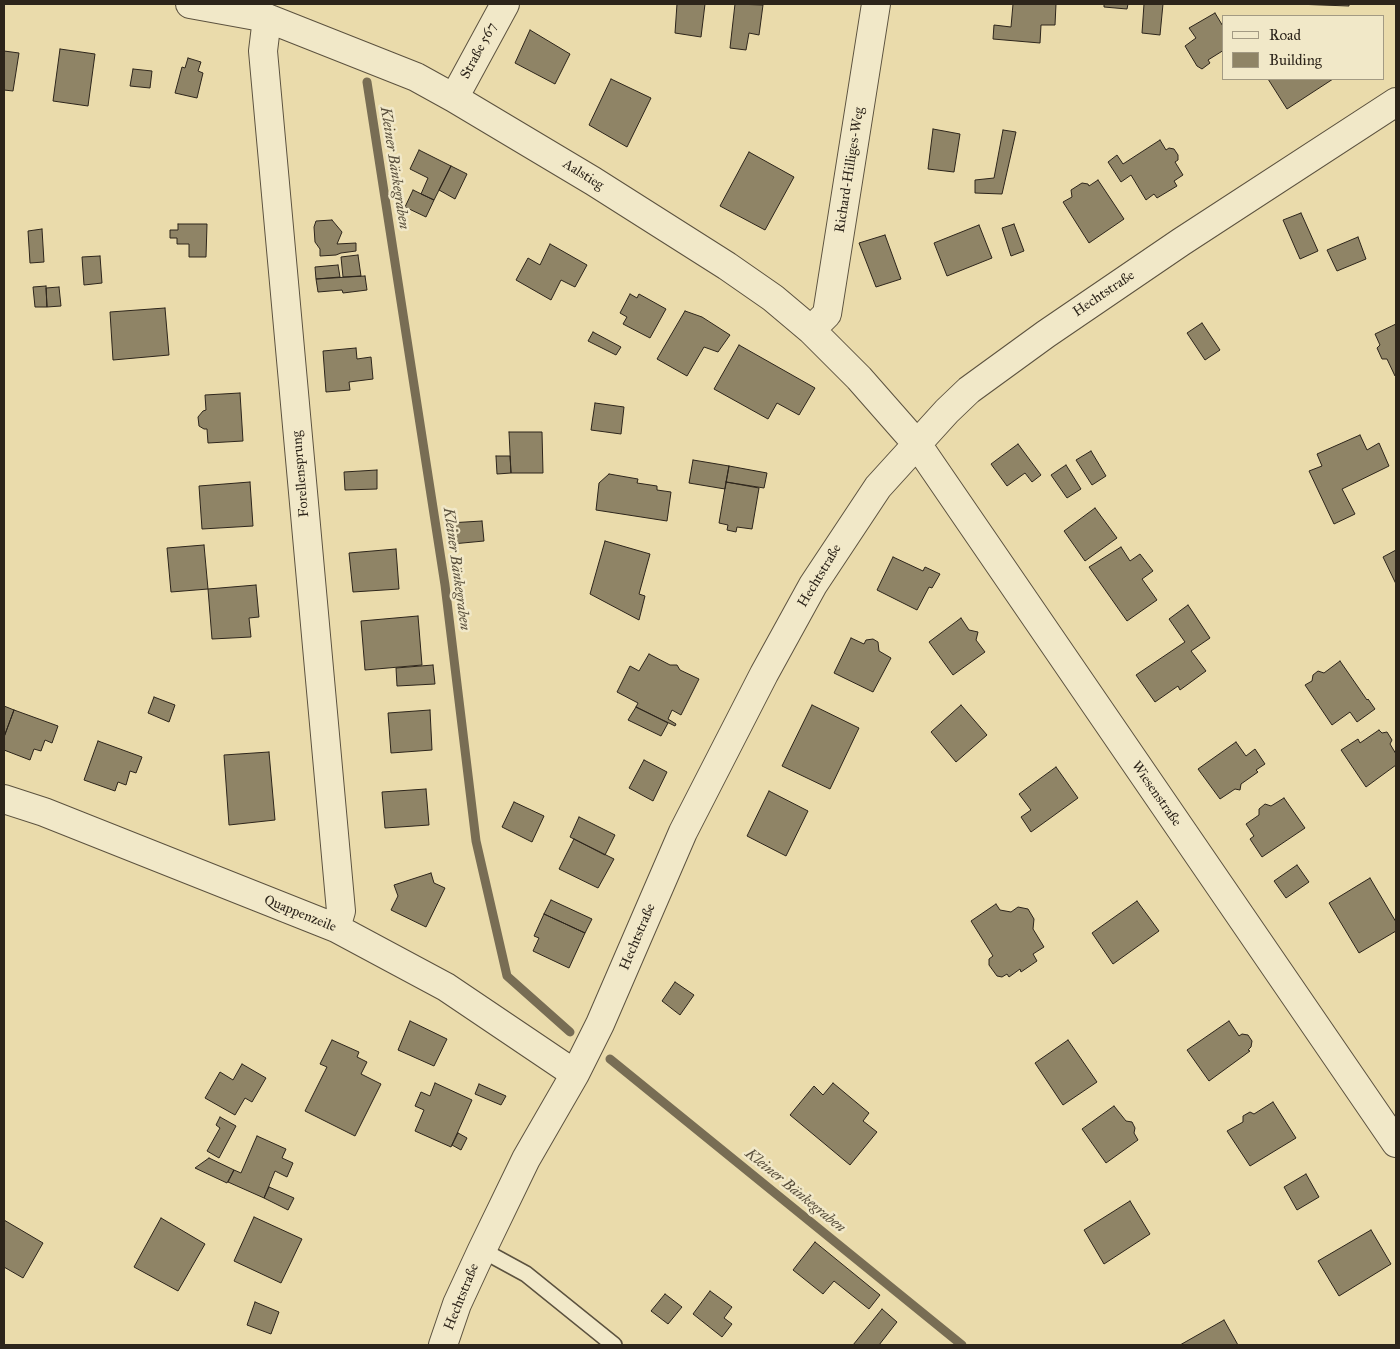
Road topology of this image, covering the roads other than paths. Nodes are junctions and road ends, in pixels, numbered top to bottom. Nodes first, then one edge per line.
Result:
1 (190, 4) edge
2 (505, 4) edge
3 (876, 4) edge
4 (267, 18) junction
5 (454, 98) junction
6 (1396, 102) edge
7 (811, 330) junction
8 (917, 444) junction
9 (4, 799) edge
10 (336, 928) junction
11 (575, 1074) junction
12 (1396, 1143) edge
13 (482, 1250) junction
14 (443, 1345) edge
15 (614, 1345) edge

1 - 4 street, Aalstieg
2 - 5 street, Straße 567
3 - 7 street, Richard-Hilliges-Weg
4 - 5 street, Aalstieg
4 - 10 street, Forellensprung
5 - 7 street, Aalstieg
6 - 8 street, Hechtstraße
7 - 8 street, Aalstieg
8 - 11 street, Hechtstraße
8 - 12 street, Wiesenstraße
9 - 10 street, Quappenzeile
10 - 11 street, Quappenzeile
11 - 13 street, Hechtstraße
13 - 14 street, Hechtstraße
13 - 15 lane, Hechtstraße

